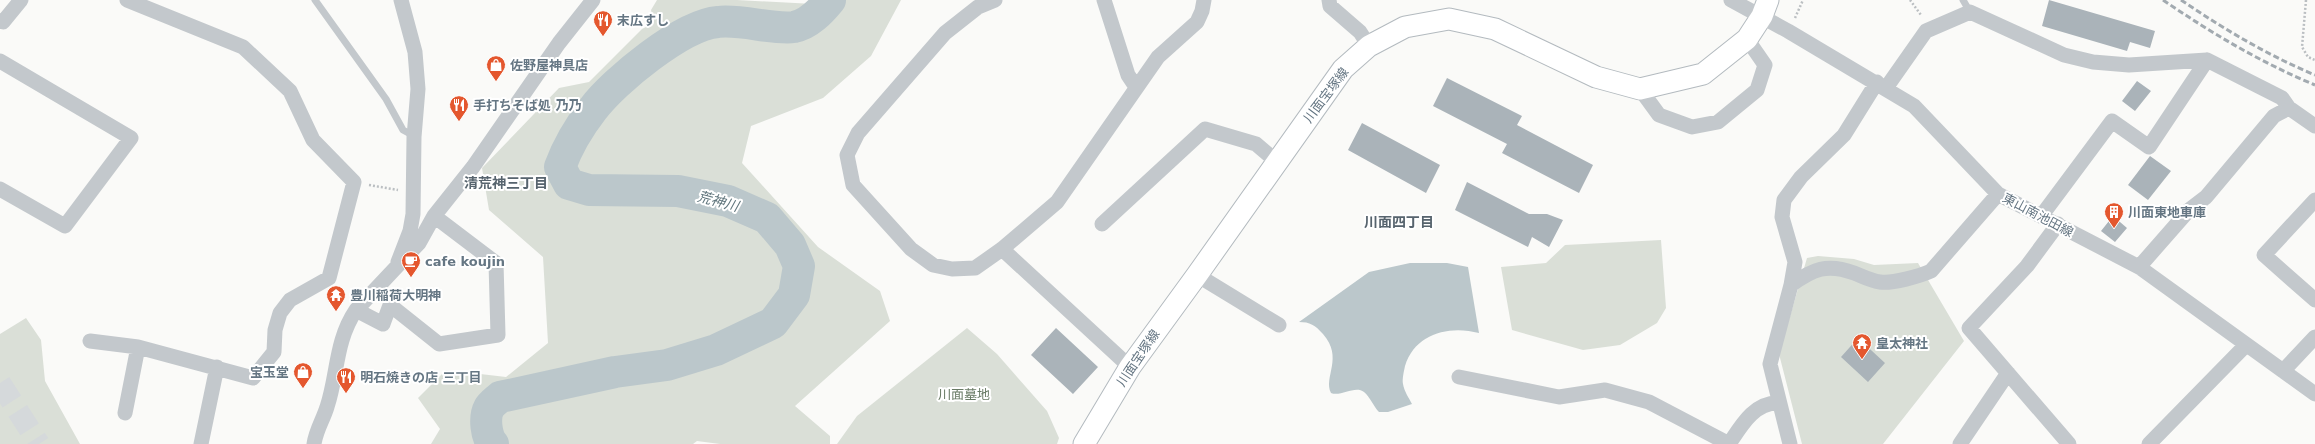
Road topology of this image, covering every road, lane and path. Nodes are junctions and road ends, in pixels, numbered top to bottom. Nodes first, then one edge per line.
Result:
1 (21, 0) edge
2 (127, 0) edge
3 (315, 0) edge
4 (401, 0) edge
5 (593, 0) edge
6 (994, 0) edge
7 (1104, 0) edge
8 (1204, 0) edge
9 (1329, 0) edge
10 (1732, 0) edge
11 (2306, 0) edge
12 (1967, 6) edge
13 (1765, 8) edge
14 (0, 21) edge
15 (1747, 39) junction
16 (1369, 46) junction
17 (2208, 60) junction
18 (2315, 60) edge
19 (0, 61) edge
20 (1881, 85) junction
21 (1136, 87) junction
22 (1640, 89) junction
23 (2289, 108) junction
24 (2315, 126) edge
25 (414, 137) junction
26 (1277, 162) junction
27 (354, 182) junction
28 (0, 189) edge
29 (414, 193) junction
30 (1998, 194) junction
31 (2315, 200) edge
32 (434, 216) junction
33 (2042, 216) junction
34 (1102, 224) dead end
35 (2058, 224) junction
36 (1002, 249) junction
37 (2139, 267) junction
38 (396, 269) junction
39 (1198, 275) junction
40 (1791, 285) junction
41 (2315, 300) edge
42 (356, 310) junction
43 (1279, 325) dead end
44 (2315, 337) edge
45 (90, 341) dead end
46 (2246, 345) junction
47 (138, 347) junction
48 (1130, 366) junction
49 (217, 367) junction
50 (2283, 371) junction
51 (2008, 373) junction
52 (1459, 377) dead end
53 (2315, 394) edge
54 (1779, 403) junction
55 (125, 413) dead end
56 (201, 444) edge
57 (314, 444) edge
58 (1084, 444) edge
59 (1729, 444) edge
60 (1790, 444) edge
61 (1960, 444) edge
62 (2069, 444) edge
63 (2149, 444) edge

1 - 14 street
2 - 27 street
3 - 25 lane
4 - 25 street
5 - 32 street
6 - 36 street
7 - 21 street
8 - 21 street
9 - 16 street
10 - 13 street, 東山南池田線
11 - 18 path
12 - 17 street
12 - 20 street
13 - 15 street, 川面宝塚線
13 - 20 street, 東山南池田線
15 - 22 street, 川面宝塚線
15 - 22 street
16 - 22 street, 川面宝塚線
16 - 26 street, 川面宝塚線
17 - 23 street
17 - 33 street
19 - 28 street
20 - 30 street, 東山南池田線
20 - 40 street
21 - 36 street
23 - 24 street
23 - 37 street
25 - 29 street
26 - 34 street
26 - 39 street, 川面宝塚線
27 - 29 path
27 - 49 street
29 - 38 street
30 - 33 street, 東山南池田線
30 - 40 street
31 - 41 street
32 - 38 street
32 - 42 street
33 - 35 street, 東山南池田線
35 - 37 street, 東山南池田線
35 - 51 street
36 - 48 street
37 - 46 street, 東山南池田線
38 - 42 street
39 - 43 street
39 - 48 street, 川面宝塚線
40 - 54 street
42 - 57 street
44 - 50 street
45 - 47 street
46 - 50 street, 東山南池田線
46 - 63 street
47 - 49 street
47 - 55 street
48 - 58 street, 川面宝塚線
49 - 56 street
50 - 53 street, 東山南池田線
51 - 61 street
51 - 62 street
52 - 59 street
54 - 59 street
54 - 60 street

